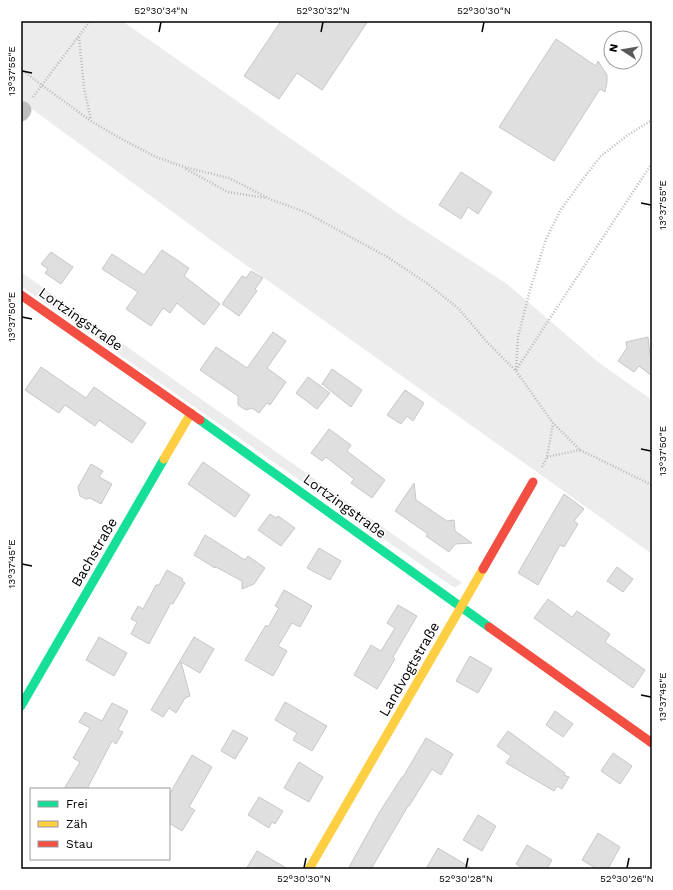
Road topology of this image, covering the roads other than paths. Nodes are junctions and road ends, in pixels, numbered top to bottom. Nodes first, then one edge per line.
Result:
1 (21, 295) edge
2 (192, 413) junction
3 (533, 482) road end
4 (461, 607) junction
5 (21, 706) edge
6 (652, 743) edge
7 (309, 869) edge

1 - 2 street, Lortzingstraße
2 - 4 street, Lortzingstraße
2 - 5 street, Bachstraße
3 - 4 street, Landvogtstraße
4 - 6 street, Lortzingstraße
4 - 7 street, Landvogtstraße

